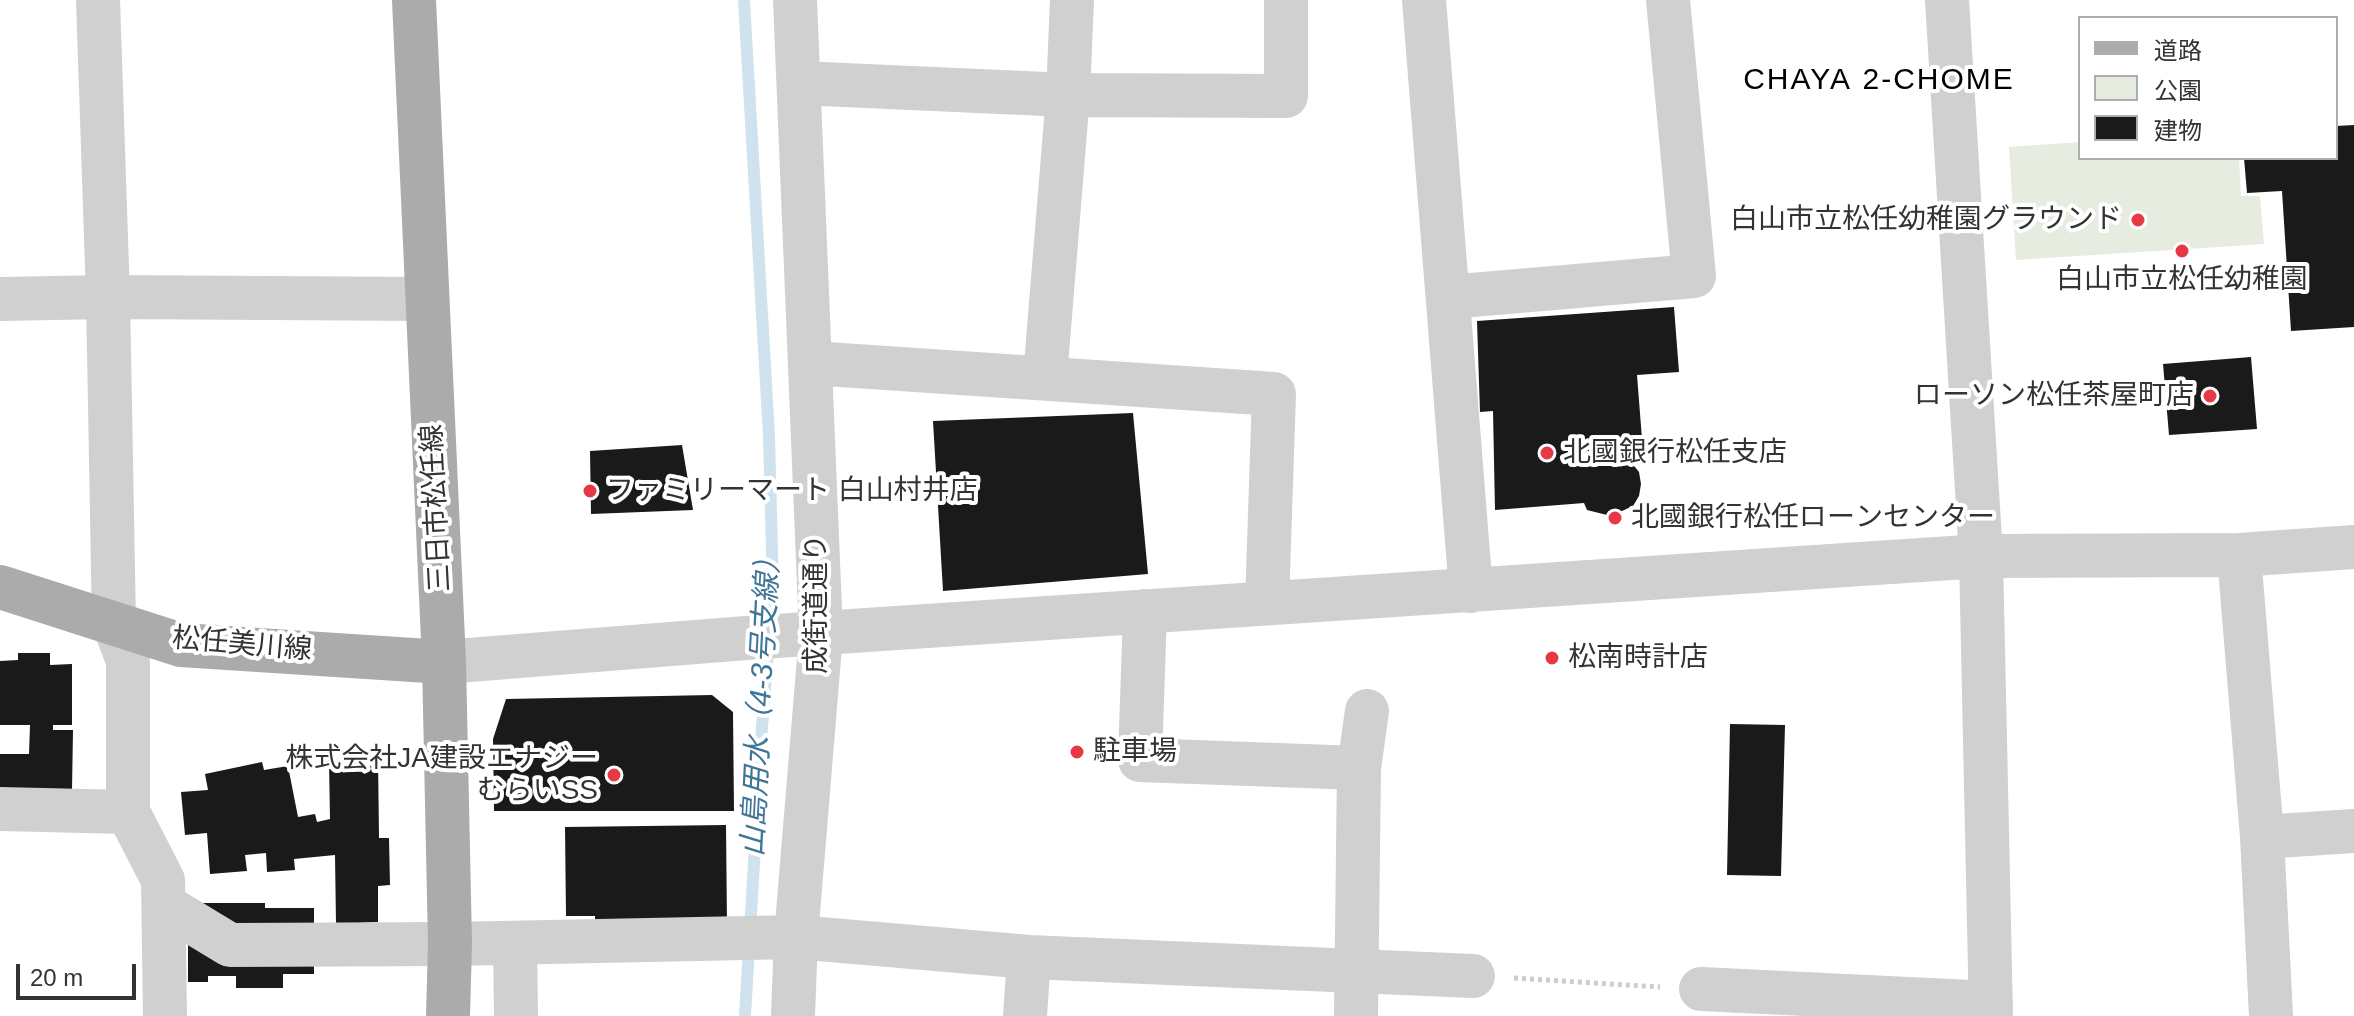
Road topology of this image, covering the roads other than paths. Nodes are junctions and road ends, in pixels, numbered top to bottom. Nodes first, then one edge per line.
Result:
1 (98, 0) edge
2 (414, 0) edge
3 (795, 0) edge
4 (1072, 0) edge
5 (1286, 0) edge
6 (1424, 0) edge
7 (1668, 0) edge
8 (1947, 0) edge
9 (799, 83) junction
10 (1068, 95) junction
11 (108, 297) junction
12 (1448, 297) junction
13 (0, 299) edge
14 (427, 299) junction
15 (811, 363) junction
16 (1045, 377) junction
17 (2354, 547) edge
18 (2239, 555) junction
19 (1981, 556) junction
20 (3, 590) edge
21 (1471, 591) junction
22 (1267, 603) junction
23 (1145, 611) junction
24 (114, 624) junction
25 (785, 636) junction
26 (444, 662) junction
27 (1367, 711) dead end
28 (1359, 768) junction
29 (0, 809) edge
30 (128, 812) junction
31 (2354, 831) edge
32 (2262, 837) junction
33 (164, 905) junction
34 (760, 938) junction
35 (515, 943) junction
36 (450, 944) junction
37 (1029, 957) junction
38 (1356, 971) junction
39 (1473, 976) road end
40 (1701, 989) road end
41 (1912, 1008) edge
42 (1991, 1010) edge
43 (165, 1016) edge
44 (448, 1016) edge
45 (516, 1016) edge
46 (793, 1016) edge
47 (1025, 1016) edge
48 (1356, 1016) edge
49 (2271, 1016) edge

1 - 11 street
2 - 14 main road, 三日市松任線
3 - 9 street, 成街道通り
4 - 10 street
5 - 10 street
6 - 12 street
7 - 12 street
8 - 19 street
9 - 10 street
9 - 15 street, 成街道通り
10 - 16 street
11 - 13 street
11 - 14 street
11 - 24 street
12 - 21 street
14 - 26 main road, 三日市松任線
15 - 16 street
15 - 25 street, 成街道通り
16 - 22 street
17 - 18 street
18 - 19 street
18 - 32 street
19 - 21 street
19 - 42 street
20 - 24 main road, 松任美川線
21 - 22 street
22 - 23 street
23 - 25 street
23 - 28 street
24 - 26 main road, 松任美川線
24 - 30 street
25 - 26 street
25 - 34 street, 成街道通り
26 - 36 main road, 三日市松任線
27 - 28 street
28 - 38 street
29 - 30 street
30 - 33 street
31 - 32 street
32 - 49 street
33 - 36 street
33 - 43 street
34 - 35 street
34 - 37 street
34 - 46 street, 成街道通り
35 - 36 street
35 - 45 street
36 - 44 main road, 三日市松任線
37 - 38 street
37 - 47 street
38 - 39 street
38 - 48 street
40 - 41 street
41 - 42 street

